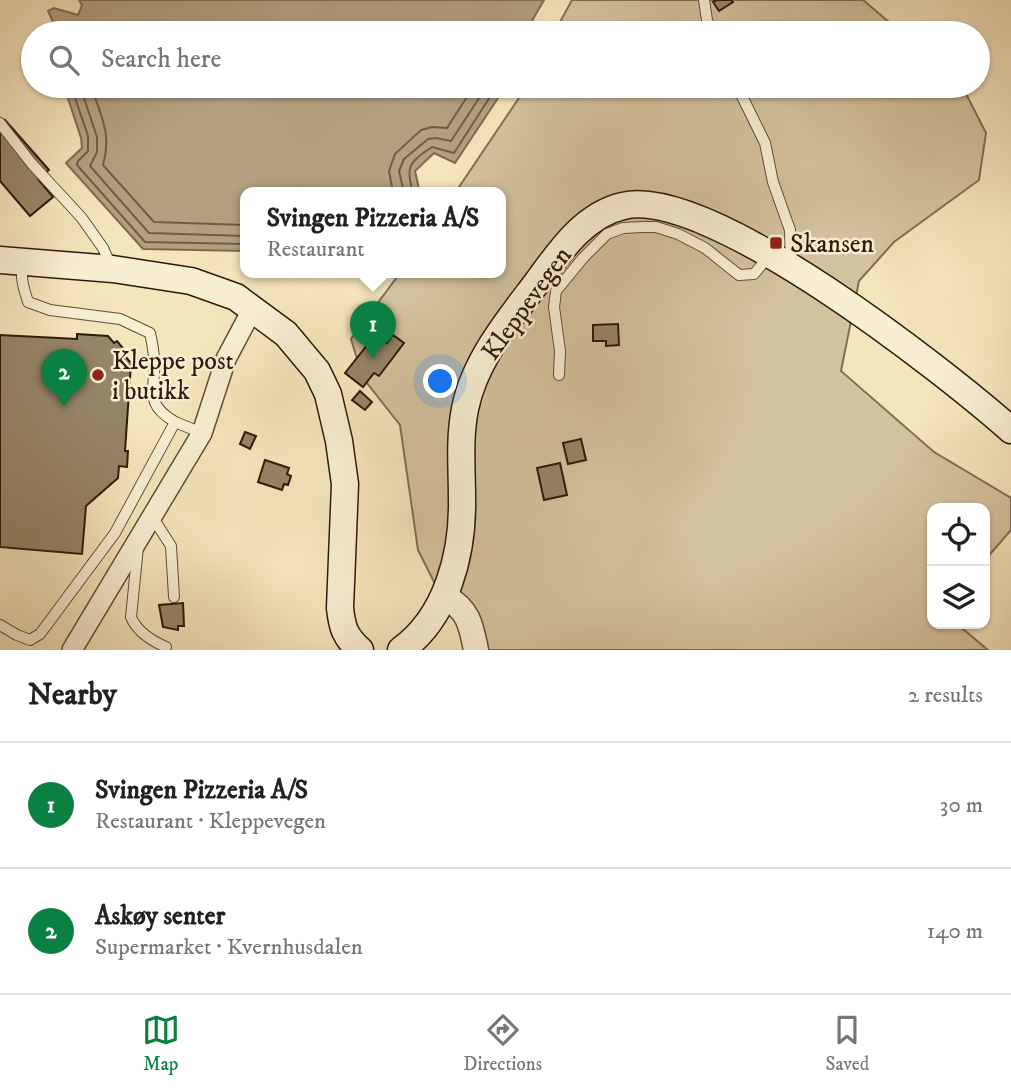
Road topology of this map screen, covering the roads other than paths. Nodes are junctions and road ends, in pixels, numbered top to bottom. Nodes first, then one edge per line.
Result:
1 (704, 0) edge
2 (707, 21) edge
3 (743, 98) edge
4 (0, 123) edge
5 (12, 260) edge
6 (780, 262) junction
7 (113, 270) junction
8 (253, 308) junction
9 (559, 375) dead end
10 (175, 422) junction
11 (1011, 430) edge
12 (202, 433) junction
13 (153, 518) junction
14 (138, 540) junction
15 (444, 596) junction
16 (174, 597) dead end
17 (0, 625) edge
18 (166, 647) dead end
19 (72, 650) edge
20 (360, 650) edge
21 (401, 650) edge
22 (476, 650) edge

1 - 2 lane
3 - 6 lane
4 - 7 lane
5 - 7 main road
5 - 10 lane
6 - 9 lane, Kleppevegen
6 - 11 main road, Kleppevegen
6 - 15 main road, Kleppevegen
7 - 8 main road
8 - 12 street
8 - 20 main road
10 - 12 lane
10 - 17 lane
12 - 13 street
13 - 14 street
13 - 16 lane
14 - 18 lane
14 - 19 street
15 - 21 main road, Kleppevegen
15 - 22 street

